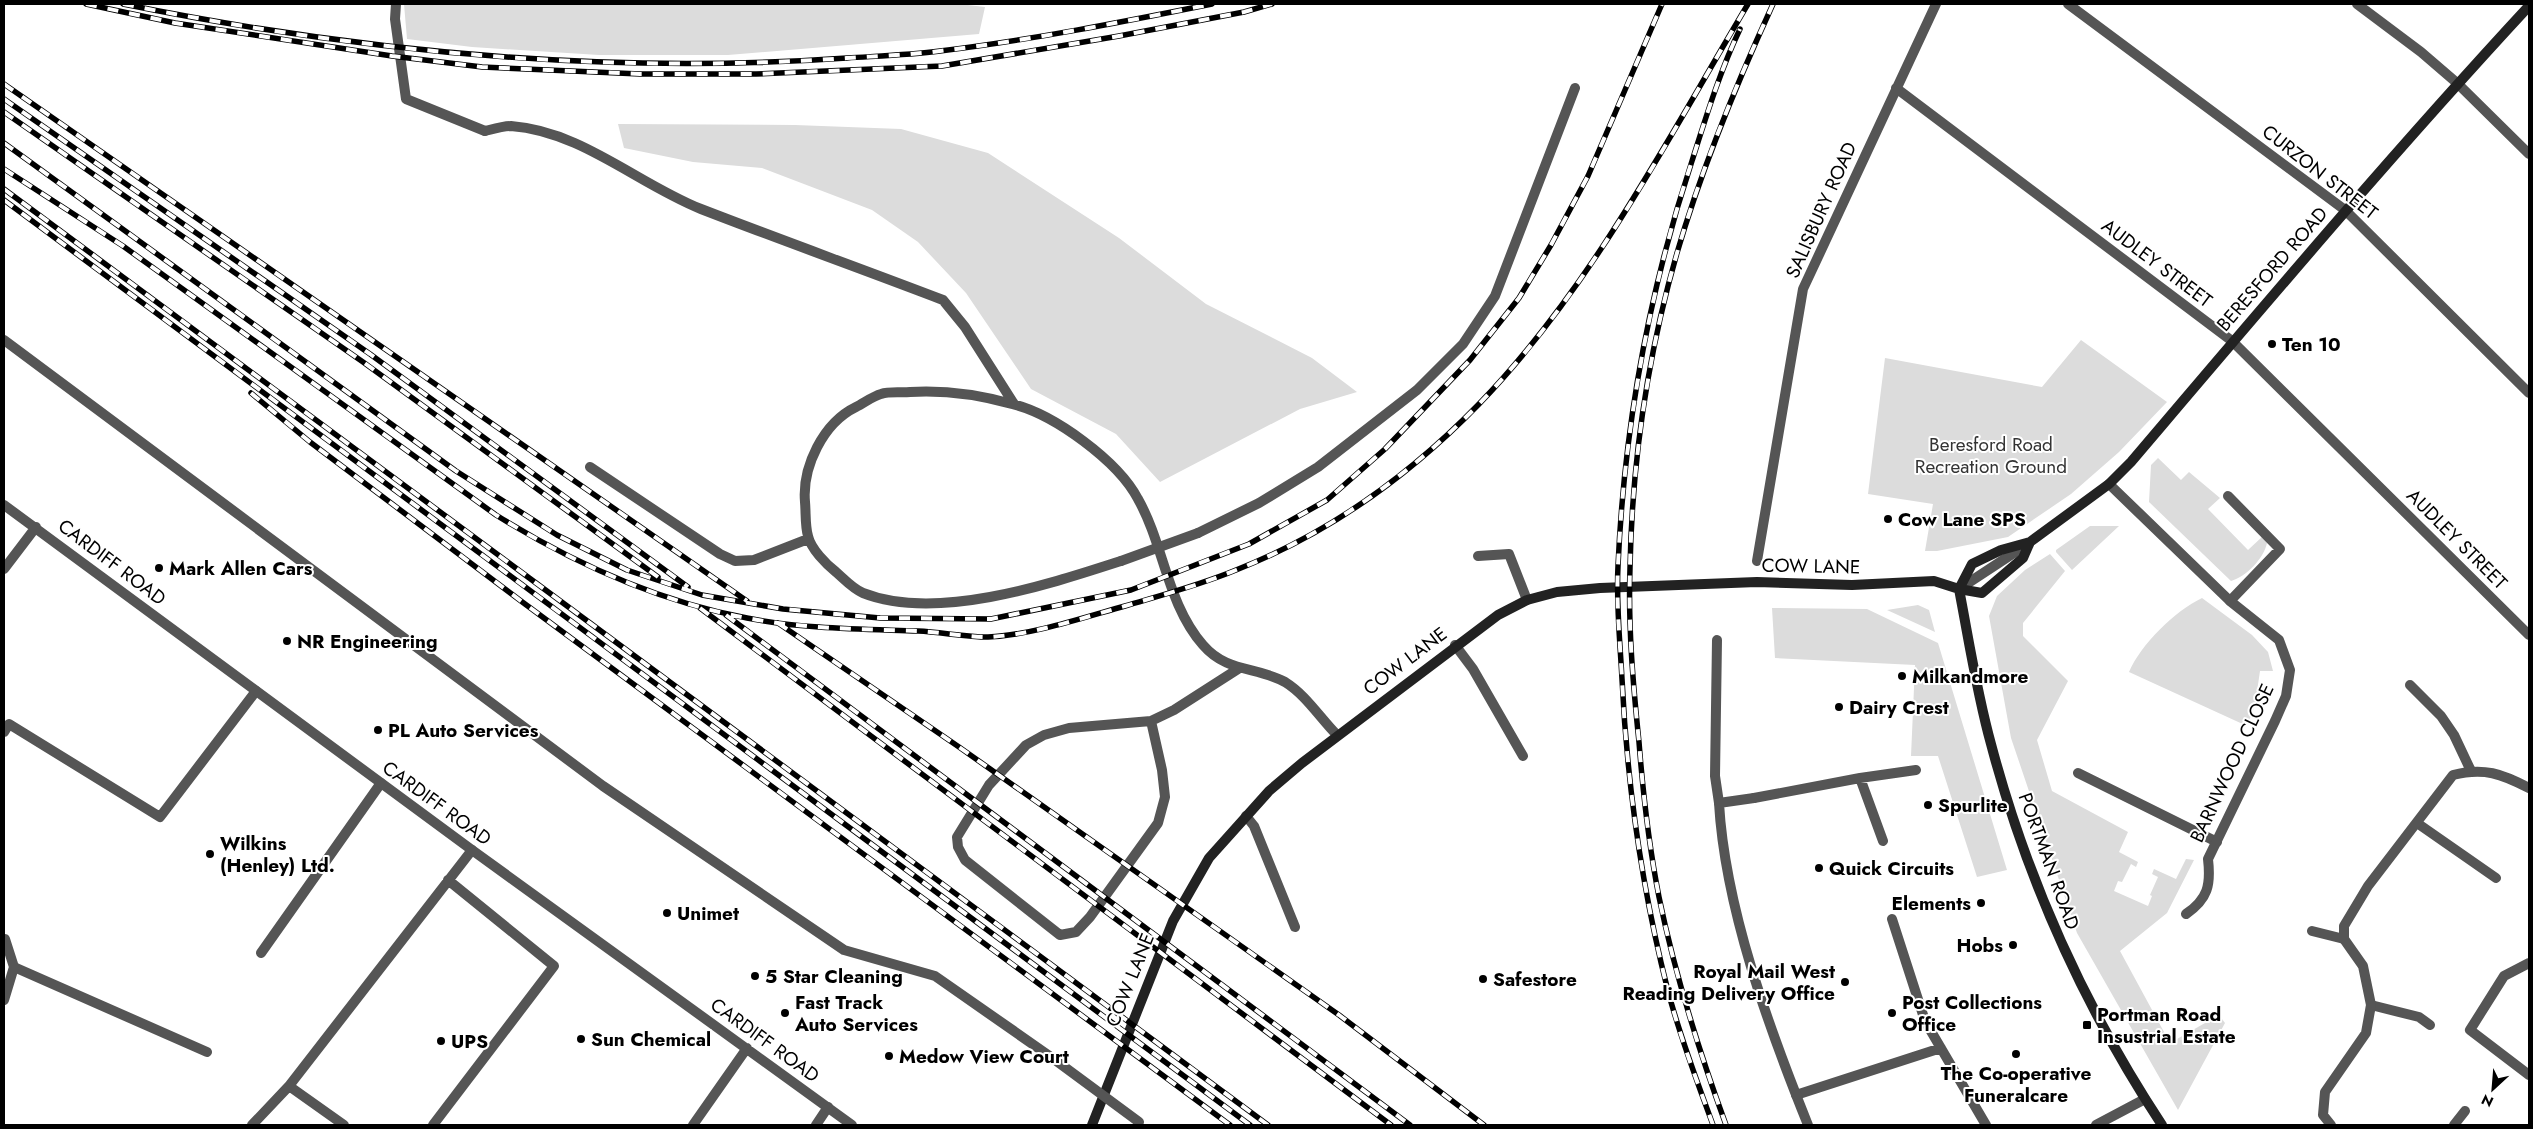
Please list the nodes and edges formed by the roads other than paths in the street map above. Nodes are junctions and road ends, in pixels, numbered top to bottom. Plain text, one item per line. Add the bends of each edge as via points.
1 (396, 4) edge
2 (1936, 4) edge
3 (2068, 4) edge
4 (2356, 4) edge
5 (2529, 6) edge
6 (2457, 83) junction
7 (1575, 88) dead end
8 (1896, 88) junction
9 (2529, 154) edge
10 (2345, 210) junction
11 (4, 340) edge
12 (2232, 341) junction
13 (2529, 393) edge
14 (1014, 404) junction
15 (590, 467) dead end
16 (2109, 484) junction
17 (2228, 496) dead end
18 (4, 505) edge
19 (36, 527) junction
20 (808, 539) junction
21 (2030, 542) junction
22 (1478, 556) dead end
23 (1757, 562) dead end
24 (4, 569) edge
25 (1959, 589) junction
26 (1527, 600) junction
27 (2230, 601) junction
28 (2529, 635) edge
29 (1717, 640) dead end
30 (1456, 645) junction
31 (1238, 669) junction
32 (2410, 685) dead end
33 (256, 691) junction
34 (1151, 721) junction
35 (4, 732) edge
36 (1337, 735) junction
37 (1523, 756) dead end
38 (1916, 770) dead end
39 (2471, 771) junction
40 (2078, 773) dead end
41 (1860, 778) junction
42 (381, 783) junction
43 (2529, 788) edge
44 (1719, 803) junction
45 (1246, 816) junction
46 (2416, 823) junction
47 (1883, 841) dead end
48 (2216, 842) junction
49 (472, 850) junction
50 (2496, 878) dead end
51 (448, 880) junction
52 (2186, 914) dead end
53 (1892, 919) dead end
54 (1295, 927) dead end
55 (2312, 931) dead end
56 (4, 938) edge
57 (2344, 939) junction
58 (261, 953) dead end
59 (2529, 963) edge
60 (14, 967) junction
61 (4, 1000) edge
62 (2371, 1005) junction
63 (2430, 1025) dead end
64 (747, 1048) junction
65 (1941, 1048) junction
66 (207, 1052) dead end
67 (2529, 1075) edge
68 (289, 1086) junction
69 (1796, 1095) junction
70 (2145, 1099) junction
71 (828, 1107) junction
72 (2465, 1111) dead end
73 (1141, 1124) edge
74 (252, 1125) edge
75 (344, 1125) edge
76 (434, 1125) edge
77 (693, 1125) edge
78 (816, 1125) edge
79 (852, 1125) edge
80 (1092, 1125) edge
81 (1808, 1125) edge
82 (1986, 1125) edge
83 (2096, 1125) edge
84 (2162, 1125) edge
85 (2331, 1125) edge
86 (2454, 1125) edge

1 - 14 street via 395,19 406,99 485,130 510,126 576,142 619,168 700,208 943,300 965,327
2 - 8 street, SALISBURY ROAD
3 - 10 street, CURZON STREET
4 - 6 street
5 - 6 street, BERESFORD ROAD
6 - 9 street
6 - 10 street, BERESFORD ROAD
7 - 20 street, bridge via 1495,296 1463,344 1417,390 1318,467 1259,504 1198,533 1058,582 982,598 923,603 891,600 861,592 828,566
8 - 12 street, AUDLEY STREET
8 - 23 street, SALISBURY ROAD via 1803,289
10 - 12 street, BERESFORD ROAD
10 - 13 street, CURZON STREET
11 - 73 street, bridge via 610,791 844,950 935,976
12 - 16 street, BERESFORD ROAD
12 - 28 street, AUDLEY STREET
14 - 20 street via 934,391 881,394 842,414 819,442 803,482
14 - 31 street via 1073,434 1120,474 1137,495 1151,524 1180,610 1194,634 1204,647
15 - 20 street via 734,561 754,560
16 - 21 street, BERESFORD ROAD
16 - 27 street, BARNWOOD CLOSE
17 - 27 street via 2280,549
18 - 19 street, CARDIFF ROAD
19 - 24 street
19 - 33 street, CARDIFF ROAD
21 - 25 street, BERESFORD ROAD via 2001,550 1972,564
21 - 25 street, BERESFORD ROAD via 2022,558 1982,593
22 - 26 street via 1509,554
25 - 26 street, COW LANE via 1934,581 1852,585 1757,582 1591,589 1557,592
25 - 70 street, PORTMAN ROAD via 1990,742 2020,840 2062,944 2106,1032
26 - 30 street, COW LANE via 1498,615
27 - 48 street, BARNWOOD CLOSE via 2279,640 2290,670 2286,696
29 - 44 street via 1715,776
30 - 36 street, COW LANE
30 - 37 street via 1473,668
31 - 34 street
31 - 36 street via 1258,672 1288,684
32 - 39 street via 2441,716
33 - 35 street via 160,817 9,724
33 - 42 street, CARDIFF ROAD
34 - 34 street via 1165,797 1158,823 1090,917 1076,932 1060,935 965,860 957,837 989,785 1026,745 1044,735 1069,728
36 - 45 street, COW LANE via 1269,791
38 - 41 street
39 - 43 street via 2492,772
39 - 46 street via 2453,775
40 - 48 street
41 - 44 street
41 - 47 street
42 - 49 street, CARDIFF ROAD
42 - 58 street
44 - 69 street via 1725,858 1740,923 1768,1019
45 - 54 street via 1254,826
45 - 80 street, COW LANE via 1209,858 1173,920
46 - 50 street
46 - 57 street via 2368,886 2344,926
48 - 52 street, BARNWOOD CLOSE via 2208,859 2210,880 2200,904
49 - 51 street
49 - 64 street, CARDIFF ROAD
51 - 68 street
51 - 76 street via 554,966
53 - 65 street via 1925,1021
55 - 57 street
56 - 60 street
57 - 62 street via 2362,966
59 - 67 street via 2504,976 2470,1030
60 - 61 street
60 - 66 street
62 - 63 street via 2419,1017
62 - 85 street via 2366,1032 2325,1092 2323,1115
64 - 71 street, CARDIFF ROAD
64 - 77 street
65 - 69 street
65 - 82 street
68 - 74 street
68 - 75 street
69 - 81 street
70 - 83 street
70 - 84 street, PORTMAN ROAD
71 - 78 street
71 - 79 street, CARDIFF ROAD
72 - 86 street

